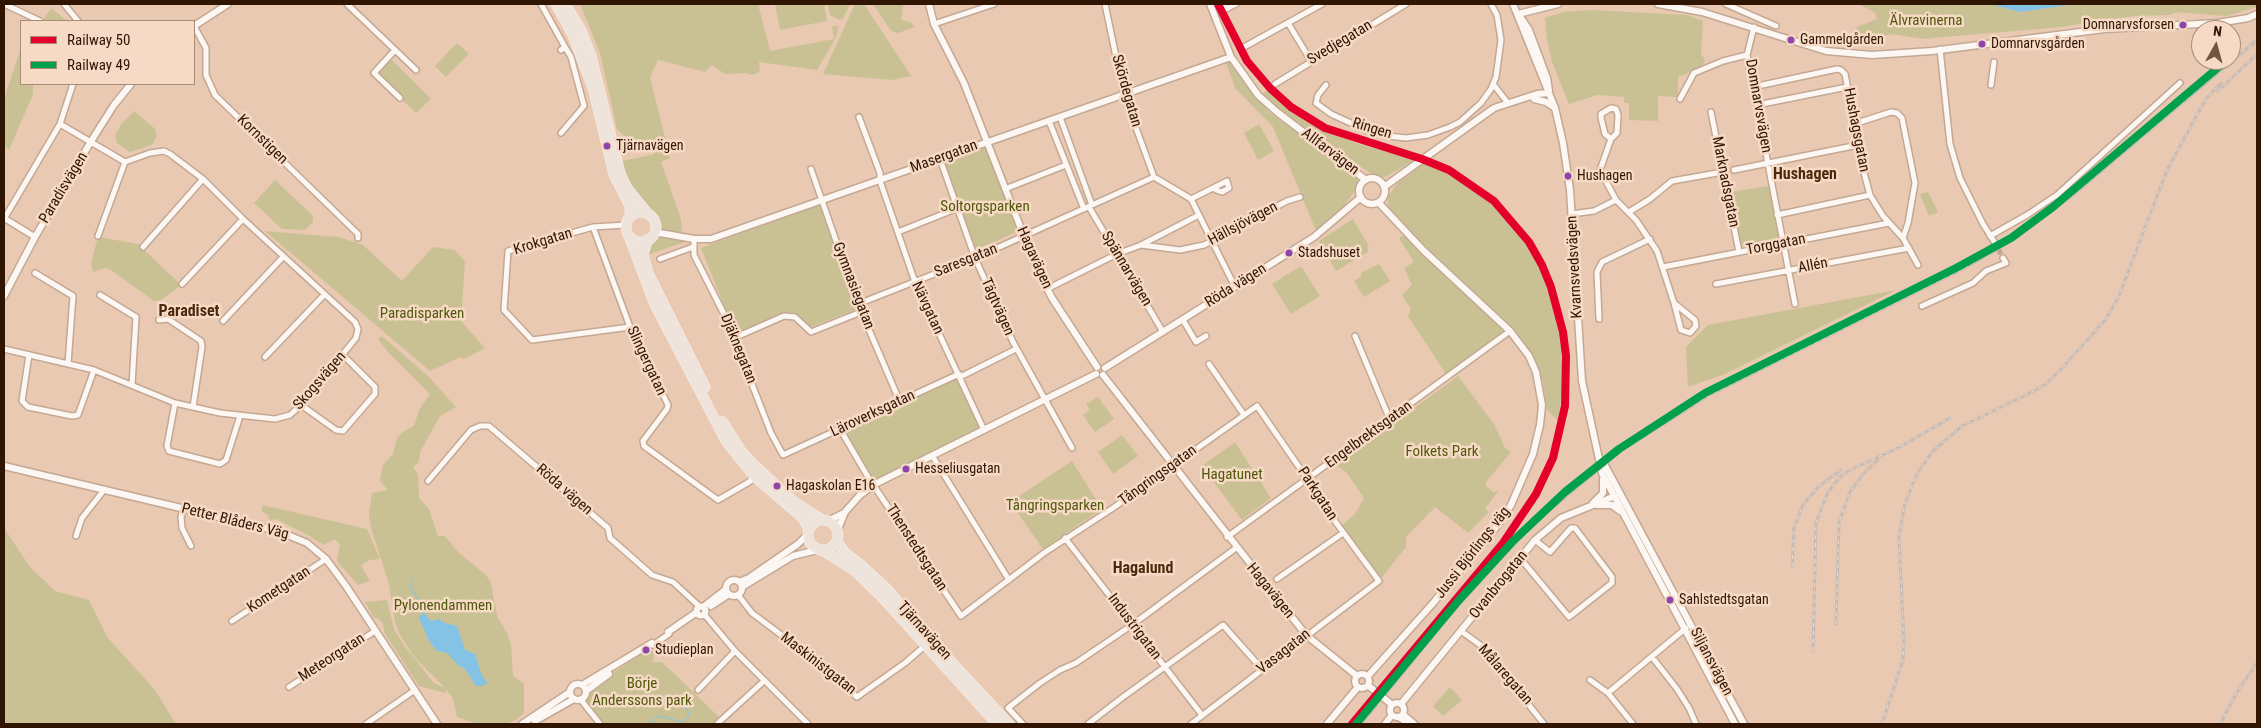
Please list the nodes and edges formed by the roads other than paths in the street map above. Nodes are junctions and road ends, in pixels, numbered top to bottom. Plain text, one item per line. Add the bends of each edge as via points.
1 (64, 4) edge
2 (228, 4) edge
3 (347, 4) edge
4 (541, 4) edge
5 (556, 4) edge
6 (565, 4) edge
7 (929, 4) edge
8 (994, 4) edge
9 (1105, 4) edge
10 (1210, 4) edge
11 (1224, 4) edge
12 (1236, 4) edge
13 (1322, 4) edge
14 (1406, 4) edge
15 (1491, 4) edge
16 (1513, 4) edge
17 (1558, 4) edge
18 (1658, 4) edge
19 (1726, 4) edge
20 (4, 6) edge
21 (1518, 14) junction
22 (2257, 14) edge
23 (38, 20) edge
24 (77, 20) edge
25 (1288, 23) junction
26 (934, 24) junction
27 (195, 25) edge
28 (1776, 26) dead end
29 (1754, 27) junction
30 (195, 28) edge
31 (1244, 47) dead end
32 (1940, 49) junction
33 (395, 50) junction
34 (1747, 55) junction
35 (1231, 57) junction
36 (1311, 61) junction
37 (1994, 62) dead end
38 (416, 70) dead end
39 (1542, 80) junction
40 (2180, 83) dead end
41 (1275, 84) dead end
42 (1493, 84) junction
43 (73, 85) edge
44 (130, 85) edge
45 (1326, 85) dead end
46 (1991, 85) dead end
47 (1753, 87) junction
48 (1847, 87) junction
49 (1549, 93) junction
50 (1124, 95) junction
51 (1535, 96) junction
52 (400, 98) dead end
53 (1680, 99) dead end
54 (1508, 103) junction
55 (1757, 105) junction
56 (1555, 108) junction
57 (1711, 112) dead end
58 (859, 117) dead end
59 (1060, 117) junction
60 (1049, 120) junction
61 (60, 124) junction
62 (1854, 124) junction
63 (561, 133) dead end
64 (1611, 138) junction
65 (90, 142) junction
66 (986, 142) junction
67 (1858, 145) junction
68 (940, 159) junction
69 (125, 162) junction
70 (1768, 164) junction
71 (1066, 165) junction
72 (811, 169) dead end
73 (1734, 170) dead end
74 (1723, 172) junction
75 (1154, 178) junction
76 (203, 179) junction
77 (1366, 180) junction
78 (880, 181) junction
79 (1384, 187) junction
80 (1214, 188) dead end
81 (1005, 189) junction
82 (1870, 195) junction
83 (1361, 196) junction
84 (1300, 197) dead end
85 (1190, 199) junction
86 (822, 200) junction
87 (1616, 200) junction
88 (1379, 203) junction
89 (1088, 207) junction
90 (958, 208) junction
91 (1628, 212) junction
92 (648, 214) junction
93 (1572, 214) junction
94 (1199, 215) junction
95 (1776, 215) junction
96 (4, 219) edge
97 (243, 219) junction
98 (628, 221) junction
99 (1889, 223) junction
100 (593, 227) junction
101 (654, 232) junction
102 (898, 232) junction
103 (98, 236) dead end
104 (629, 236) junction
105 (1024, 236) junction
106 (1990, 236) junction
107 (34, 237) junction
108 (358, 238) dead end
109 (1903, 238) junction
110 (694, 239) junction
111 (1650, 239) junction
112 (648, 240) junction
113 (1212, 241) junction
114 (1783, 243) junction
115 (1995, 243) tunnel mouth
116 (1141, 245) junction
117 (143, 247) dead end
118 (693, 248) junction
119 (1909, 248) junction
120 (1739, 252) junction
121 (1117, 254) junction
122 (283, 257) junction
123 (975, 258) junction
124 (2003, 258) dead end
125 (660, 259) dead end
126 (1918, 265) dead end
127 (1663, 267) junction
128 (1788, 271) junction
129 (35, 273) dead end
130 (914, 282) junction
131 (182, 284) dead end
132 (1716, 284) dead end
133 (1235, 287) junction
134 (1047, 289) junction
135 (100, 295) dead end
136 (324, 295) junction
137 (4, 296) edge
138 (1674, 303) junction
139 (858, 304) junction
140 (1795, 304) dead end
141 (1922, 306) dead end
142 (861, 312) junction
143 (1598, 319) dead end
144 (159, 320) dead end
145 (1183, 320) junction
146 (223, 321) dead end
147 (630, 327) junction
148 (1510, 331) junction
149 (1163, 332) junction
150 (1206, 336) dead end
151 (1356, 336) dead end
152 (734, 338) junction
153 (4, 349) edge
154 (1016, 349) junction
155 (29, 355) junction
156 (343, 355) junction
157 (265, 357) dead end
158 (68, 364) junction
159 (1210, 364) dead end
160 (94, 370) junction
161 (1099, 372) junction
162 (959, 375) junction
163 (132, 385) junction
164 (1044, 400) junction
165 (900, 402) junction
166 (175, 403) junction
167 (301, 406) junction
168 (1257, 406) joint
169 (193, 407) junction
170 (1244, 415) junction
171 (240, 416) junction
172 (1390, 420) junction
173 (840, 429) junction
174 (984, 430) junction
175 (1595, 442) junction
176 (1072, 448) dead end
177 (787, 454) joint
178 (933, 457) junction
179 (4, 466) edge
180 (1173, 466) junction
181 (1602, 473) junction
182 (755, 477) junction
183 (1308, 480) junction
184 (428, 481) dead end
185 (875, 484) junction
186 (104, 490) junction
187 (1616, 495) junction
188 (1590, 506) junction
189 (184, 509) junction
190 (845, 512) junction
191 (1623, 513) junction
192 (825, 521) junction
193 (808, 532) junction
194 (1343, 533) junction
195 (76, 536) dead end
196 (837, 536) junction
197 (1227, 537) junction
198 (1065, 538) junction
199 (1535, 540) junction
200 (192, 546) dead end
201 (1236, 548) junction
202 (820, 550) junction
203 (1520, 558) junction
204 (326, 559) junction
205 (1277, 579) dead end
206 (1009, 580) junction
207 (1379, 581) joint
208 (740, 585) junction
209 (727, 592) junction
210 (738, 595) junction
211 (701, 610) junction
212 (960, 616) joint
213 (232, 621) dead end
214 (1132, 625) junction
215 (1688, 626) junction
216 (375, 631) junction
217 (1461, 631) junction
218 (668, 633) joint
219 (1306, 635) junction
220 (928, 643) junction
221 (652, 644) junction
222 (735, 650) junction
223 (1652, 657) junction
224 (1164, 667) junction
225 (1262, 669) junction
226 (1357, 676) junction
227 (1368, 676) junction
228 (1590, 680) dead end
229 (764, 681) junction
230 (582, 685) junction
231 (289, 686) dead end
232 (1369, 686) junction
233 (1358, 687) junction
234 (415, 690) junction
235 (698, 690) dead end
236 (586, 691) junction
237 (570, 692) junction
238 (1608, 693) junction
239 (577, 700) junction
240 (1391, 704) junction
241 (1401, 704) junction
242 (1202, 716) junction
243 (1398, 716) junction
244 (366, 724) edge
245 (437, 724) edge
246 (522, 724) edge
247 (530, 724) edge
248 (600, 724) edge
249 (717, 724) edge
250 (808, 724) edge
251 (997, 724) edge
252 (1008, 724) edge
253 (1024, 724) edge
254 (1088, 724) edge
255 (1191, 724) edge
256 (1327, 724) edge
257 (1385, 724) edge
258 (1408, 724) edge
259 (1415, 724) edge
260 (1544, 724) edge
261 (1633, 724) edge
262 (1696, 724) edge
263 (1735, 724) edge
264 (1744, 724) edge

1 - 24 street
2 - 27 street
3 - 33 street
4 - 63 street via 570,57 584,106
5 - 98 highway via 572,34 593,88 616,183 630,206
6 - 92 highway via 591,56 620,173 627,188
7 - 26 street, Hagavägen
8 - 26 street
9 - 50 street, Skördegatan
10 - 35 street, Allfarvägen
11 - 12 street via 1226,9
13 - 25 street
14 - 36 street, Svedjegatan
15 - 42 street, Ringen via 1497,15 1501,40
16 - 21 street, Kvarnsvedsvägen
17 - 21 street
18 - 29 street
19 - 28 street
20 - 23 street
21 - 39 street, Kvarnsvedsvägen
21 - 49 street, Kvarnsvedsvägen via 1529,30 1547,78
22 - 32 street via 2218,23 2104,29
25 - 31 street
25 - 36 street
26 - 66 street, Hagavägen via 964,83
29 - 32 street via 1826,51 1872,55
29 - 34 street, Domnarvsvägen
30 - 108 street, Kornstigen via 206,48 206,75 215,95 358,234
32 - 106 street via 1950,144 1960,178
33 - 38 street
33 - 52 street via 374,73
34 - 47 street, Domnarvsvägen
34 - 53 street via 1694,73
35 - 50 street, Masergatan
35 - 77 street, Allfarvägen via 1258,95
36 - 41 street, Svedjegatan
37 - 46 street
39 - 49 street, Kvarnsvedsvägen
39 - 51 street
40 - 106 street via 2057,195
42 - 45 street, Ringen via 1481,103 1460,122 1433,134 1406,138 1366,130 1331,114 1316,103
42 - 54 street
43 - 61 street
44 - 65 street, Paradisvägen
47 - 48 street, Hushagsgatan via 1837,69 1845,74
47 - 55 street, Domnarvsvägen
48 - 55 street
48 - 62 street, Hushagsgatan
49 - 51 street
49 - 56 street, Kvarnsvedsvägen
50 - 59 street, Masergatan
50 - 75 street, Skördegatan
51 - 54 street
51 - 56 street
54 - 79 street via 1480,117
55 - 70 street, Domnarvsvägen
56 - 93 street, Kvarnsvedsvägen via 1566,159
57 - 74 street, Marknadsgatan
58 - 78 street, Nävgatan
59 - 60 street, Masergatan
59 - 89 street, Spännarvägen
60 - 66 street, Masergatan
60 - 71 street, Spännarvägen
61 - 65 street
61 - 96 street
62 - 67 street, Hushagsgatan
62 - 109 street via 1891,112 1902,118 1915,183
64 - 64 street via 1605,134 1601,118 1601,114 1611,108 1616,109 1618,115 1617,133
64 - 87 street via 1600,170
65 - 69 street
65 - 107 street, Paradisvägen
66 - 68 street, Masergatan
66 - 81 street, Hagavägen
67 - 70 street
67 - 82 street, Hushagsgatan
68 - 78 street, Masergatan
68 - 90 street, Tägtvägen
69 - 76 street, Skogsvägen via 164,151
69 - 103 street
70 - 73 street
70 - 95 street, Domnarvsvägen
71 - 81 street
71 - 89 street, Spännarvägen
72 - 86 street, Gymnasiegatan
74 - 91 street via 1672,181
74 - 120 street, Marknadsgatan
75 - 85 street
75 - 89 street, Saresgatan
76 - 97 street, Skogsvägen
76 - 117 street
77 - 79 street via 1378,180
77 - 83 street via 1360,188
78 - 86 street, Masergatan
78 - 102 street, Nävgatan
79 - 88 street
80 - 85 street
81 - 105 street, Hagavägen
82 - 95 street, Torggatan
82 - 99 street, Hushagsgatan
83 - 88 street via 1364,201
83 - 133 street, Röda vägen via 1314,237
84 - 113 street, Hällsjövägen
85 - 94 street
86 - 110 street, Masergatan via 711,239
86 - 139 street, Gymnasiegatan
87 - 91 street
87 - 93 street via 1594,211
88 - 148 street, Jussi Björlings väg via 1422,250
89 - 105 street, Saresgatan
89 - 121 street, Spännarvägen
90 - 102 street
90 - 123 street, Tägtvägen
91 - 111 street
92 - 98 highway via 640,212
92 - 101 highway via 654,220
93 - 175 street, Kvarnsvedsvägen via 1582,381
94 - 113 street
94 - 116 street
95 - 114 street, Domnarvsvägen
96 - 107 street
97 - 122 street, Skogsvägen
97 - 131 street
98 - 100 street, Krokgatan
98 - 104 highway
99 - 109 street, Hushagsgatan
99 - 114 street, Torggatan
100 - 147 street, Slingergatan
100 - 147 street, Krokgatan via 508,251 504,310 532,340
101 - 110 street, Masergatan
101 - 112 highway
102 - 130 street, Nävgatan
104 - 112 highway via 636,241
104 - 182 highway via 655,305 693,378 726,440
105 - 123 street, Saresgatan
105 - 134 street, Hagavägen
106 - 115 street
107 - 137 street, Paradisvägen
109 - 119 street, Hushagsgatan
110 - 118 street, Djäknegatan
111 - 127 street
111 - 143 street via 1602,262 1597,278
112 - 192 highway via 644,254 652,284 727,430 741,451 794,502
113 - 116 street, Hällsjövägen via 1180,250
113 - 133 street
114 - 120 street, Torggatan
114 - 128 street, Domnarvsvägen
116 - 121 street, Hällsjövägen
118 - 125 street
118 - 152 street, Djäknegatan
119 - 126 street, Hushagsgatan
119 - 128 street, Allén
120 - 127 street, Torggatan
121 - 134 street, Hällsjövägen
121 - 149 street, Spännarvägen
122 - 136 street, Skogsvägen
122 - 146 street
123 - 130 street, Saresgatan
123 - 154 street, Tägtvägen
124 - 141 street via 2006,263 1986,271 1973,283
127 - 138 street
128 - 132 street, Allén
128 - 140 street, Domnarvsvägen
129 - 158 street via 73,296
130 - 139 street, Saresgatan
130 - 162 street, Nävgatan
133 - 145 street, Röda vägen
134 - 161 street, Hagavägen
135 - 163 street via 136,317
136 - 156 street, Skogsvägen via 355,322 358,329 356,338
136 - 157 street
138 - 138 street via 1681,330 1690,333 1696,326 1695,320
139 - 142 street, Gymnasiegatan
142 - 152 street via 811,332 794,317 784,316
142 - 165 street, Gymnasiegatan
144 - 169 street via 168,319 201,341
145 - 149 street, Röda vägen
145 - 150 street via 1196,342
147 - 182 street, Slingergatan via 668,405 644,441 644,446 718,500
148 - 172 street, Engelbrektsgatan
148 - 227 street, Jussi Björlings väg via 1529,356 1540,391 1540,425 1529,464 1511,505 1497,526
149 - 161 street, Röda vägen
151 - 172 street
152 - 177 street, Djäknegatan via 780,451
153 - 155 street, Skogsvägen
154 - 162 street, Läroverksgatan
154 - 164 street, Tägtvägen
155 - 158 street, Skogsvägen
155 - 160 street via 22,401 28,407 72,416 78,414
156 - 167 street, Skogsvägen
156 - 167 street via 375,387 376,394 342,431
158 - 160 street, Skogsvägen
159 - 170 street
160 - 163 street, Skogsvägen
161 - 164 street
161 - 180 street, Hagavägen
162 - 165 street, Läroverksgatan
162 - 174 street, Nävgatan
163 - 166 street, Skogsvägen
164 - 174 street
164 - 176 street, Tägtvägen
165 - 173 street, Läroverksgatan
166 - 169 street, Skogsvägen
166 - 171 street via 169,451 220,464 226,460
167 - 171 street, Skogsvägen via 290,415 275,420
168 - 170 street, Tångringsgatan
168 - 183 street, Parkgatan
169 - 171 street, Skogsvägen
170 - 180 street, Tångringsgatan
172 - 183 street, Engelbrektsgatan
173 - 177 street, Läroverksgatan
173 - 185 street, Thenstedtsgatan
174 - 178 street
175 - 181 street, Kvarnsvedsvägen
175 - 187 street, Kvarnsvedsvägen
178 - 185 street
178 - 206 street
179 - 186 street, Petter Blåders Väg
180 - 197 street, Hagavägen
180 - 198 street, Tångringsgatan
181 - 187 street, Kvarnsvedsvägen
181 - 188 street via 1603,493
182 - 193 highway via 802,518
183 - 194 street, Parkgatan
183 - 197 street, Engelbrektsgatan
184 - 211 street, Röda vägen via 471,430 489,426 608,528 610,538 652,575 673,582
185 - 190 street
185 - 212 street, Thenstedtsgatan
186 - 189 street, Petter Blåders Väg
186 - 195 street via 82,518
187 - 188 street, Ovanbrogatan
187 - 191 street, Siljansvägen
187 - 215 street, Siljansvägen
188 - 191 street via 1612,505
188 - 199 street, Ovanbrogatan via 1561,518
189 - 200 street via 180,521
189 - 204 street, Petter Blåders Väg via 291,535
190 - 192 street
190 - 196 street
191 - 215 street, Siljansvägen
192 - 193 highway via 814,523
192 - 196 highway
193 - 202 highway via 810,543
193 - 208 street via 798,544
194 - 205 street
194 - 207 street, Parkgatan
196 - 202 highway via 832,547
196 - 220 highway, Tjärnavägen via 845,553 888,590
197 - 201 street, Hagavägen
198 - 206 street, Tångringsgatan
198 - 214 street, Industrigatan
199 - 203 street, Ovanbrogatan
199 - 203 street via 1550,552 1571,528 1575,528 1612,577 1612,583 1569,617
201 - 214 street
201 - 219 street, Hagavägen
202 - 208 street via 793,556
202 - 220 highway, Tjärnavägen via 854,570
203 - 217 street, Ovanbrogatan
204 - 213 street, Kometgatan
204 - 216 street, Petter Blåders Väg
206 - 212 street, Tångringsgatan
207 - 219 street, Vasagatan
208 - 209 street via 730,581
208 - 210 street
209 - 210 street
209 - 211 street
210 - 220 street, Maskinistgatan via 752,613 857,697
211 - 218 street
211 - 222 street
214 - 224 street, Industrigatan
214 - 253 street via 1008,708
215 - 223 street
215 - 263 street, Siljansvägen
215 - 264 street, Siljansvägen
216 - 231 street, Meteorgatan
216 - 234 street, Petter Blåders Väg
217 - 241 street, Ovanbrogatan
217 - 260 street, Målaregatan via 1483,646
218 - 221 street
219 - 225 street, Vasagatan
219 - 226 street, Hagavägen
220 - 251 highway, Tjärnavägen
220 - 252 highway, Tjärnavägen
221 - 230 street
221 - 236 street
222 - 229 street
222 - 235 street
223 - 238 street
223 - 262 street via 1677,689
224 - 225 street via 1223,625
224 - 242 street, Industrigatan
224 - 254 street
225 - 242 street, Vasagatan
226 - 227 street
226 - 233 street via 1355,683
227 - 232 street
228 - 238 street
229 - 249 street
229 - 250 street
230 - 236 street
230 - 237 street via 574,685
232 - 233 street
232 - 240 street, bridge
233 - 256 street
234 - 244 street
234 - 245 street, Petter Blåders Väg
236 - 239 street via 585,696
237 - 239 street
237 - 246 street
238 - 261 street
239 - 247 street
239 - 248 street
240 - 241 street
240 - 243 street via 1390,711
241 - 243 street via 1404,708
242 - 255 street, Vasagatan
243 - 257 street
243 - 258 street
243 - 259 street

